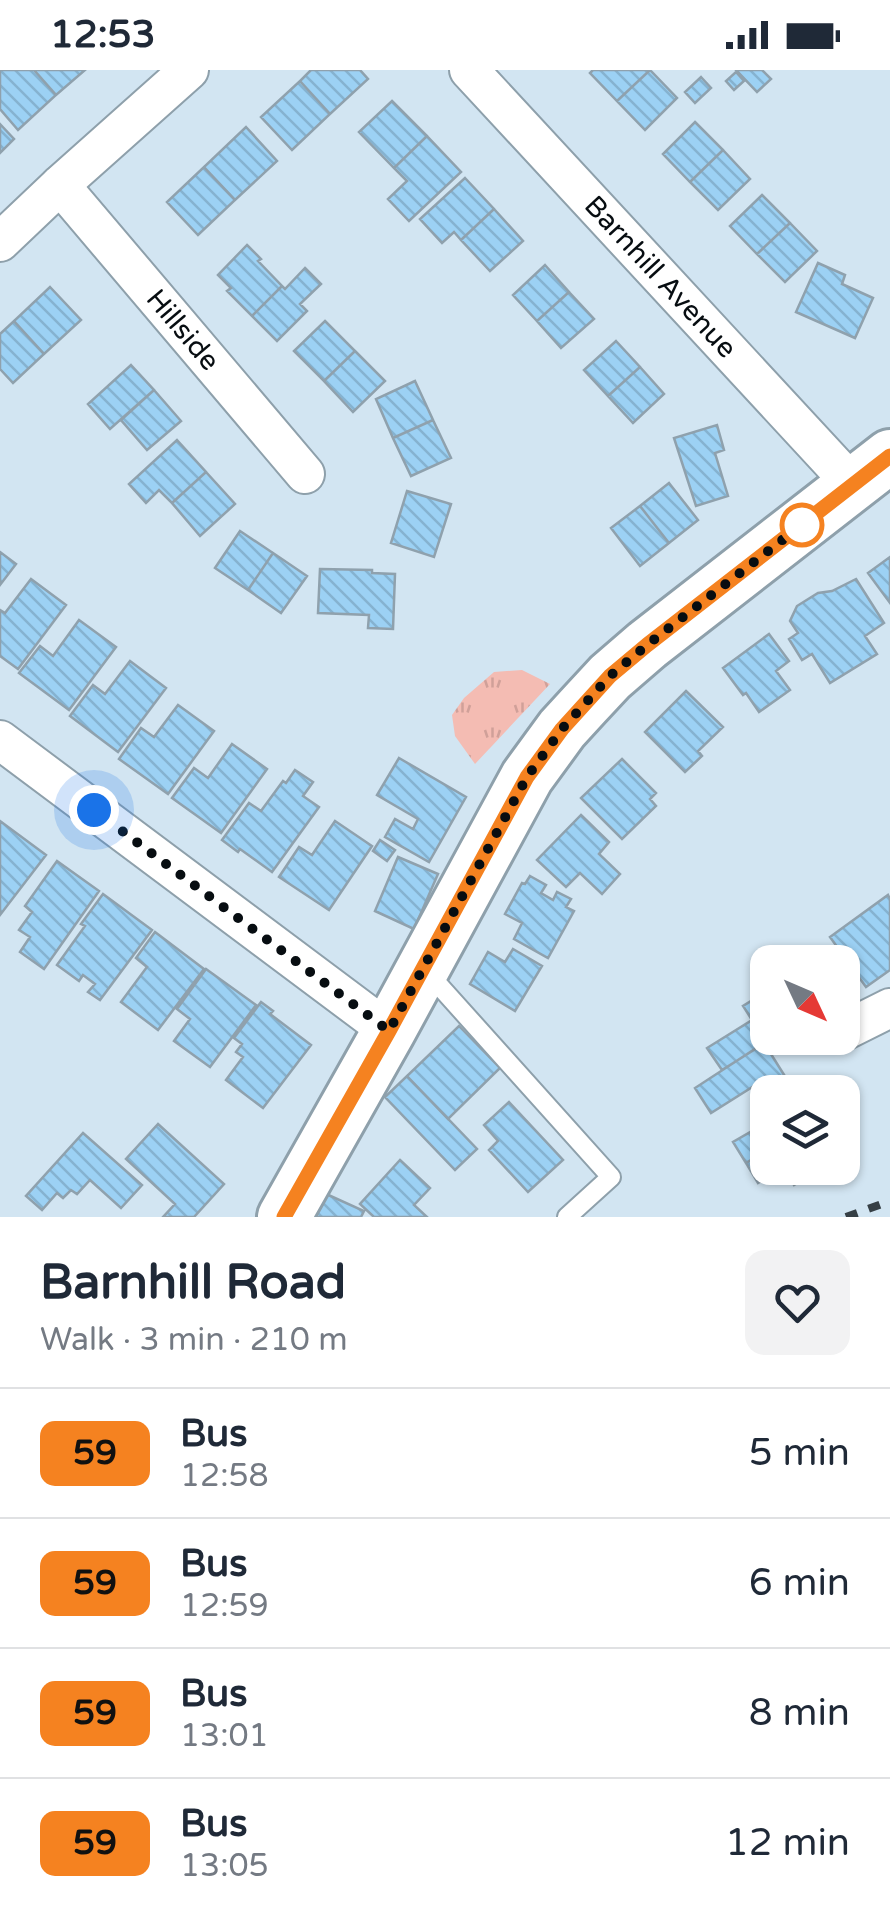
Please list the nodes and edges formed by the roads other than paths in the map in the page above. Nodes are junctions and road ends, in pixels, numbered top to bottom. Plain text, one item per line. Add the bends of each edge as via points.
1 (189, 70) edge
2 (469, 70) edge
3 (60, 185) junction
4 (0, 242) edge
5 (872, 470) edge
6 (305, 474) dead end
7 (0, 740) edge
8 (423, 968) junction
9 (890, 1008) edge
10 (860, 1023) edge
11 (389, 1031) junction
12 (284, 1217) edge
13 (567, 1217) edge

1 - 3 street
2 - 5 street, Barnhill Avenue
3 - 4 street
3 - 6 street, Hillside
5 - 8 main road via 647,645 562,729 527,777
7 - 11 street
8 - 11 main road
8 - 13 lane via 611,1177
9 - 10 street
11 - 12 main road

